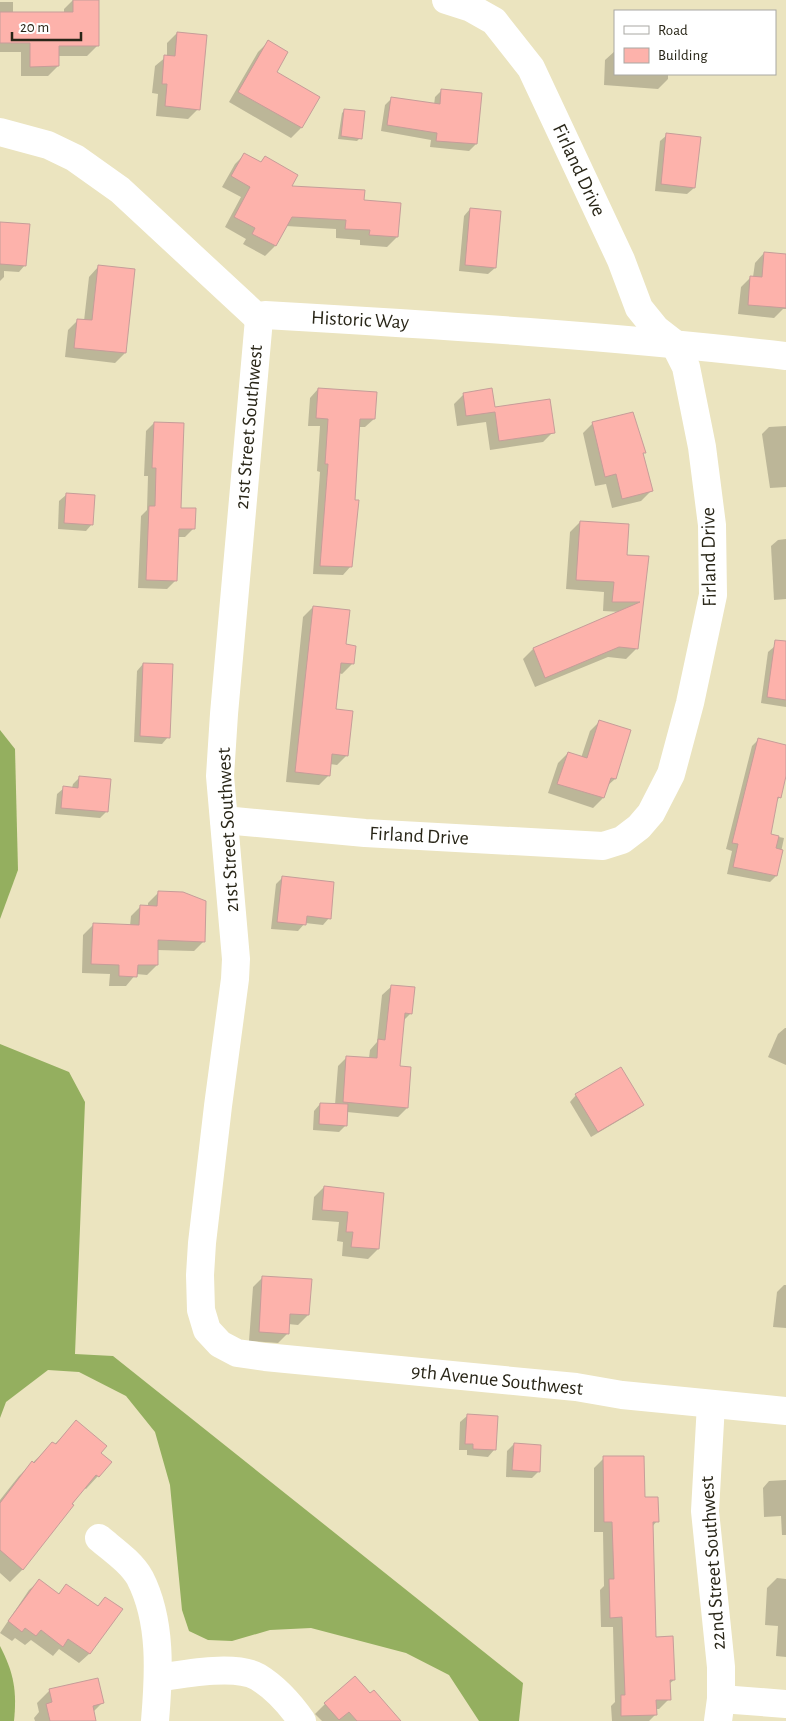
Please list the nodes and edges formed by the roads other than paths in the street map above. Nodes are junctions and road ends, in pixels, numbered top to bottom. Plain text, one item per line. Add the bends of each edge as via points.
1 (446, 0) edge
2 (0, 132) edge
3 (259, 319) junction
4 (674, 343) junction
5 (786, 356) edge
6 (224, 820) junction
7 (212, 1338) joint
8 (711, 1404) junction
9 (786, 1411) edge
10 (99, 1538) dead end
11 (158, 1678) junction
12 (786, 1704) edge
13 (719, 1710) edge
14 (155, 1721) edge
15 (302, 1721) edge

1 - 4 street, Firland Drive via 494,21 531,68 621,260 639,308 656,329
2 - 3 street via 48,145 75,158 120,190
3 - 4 street, Historic Way via 275,315
3 - 6 street, 21st Street Southwest via 224,714 220,776
4 - 5 street, Historic Way
4 - 6 street, Firland Drive via 686,367 702,447 712,526 713,595 671,774 651,813 639,827 622,840 603,846 365,833
6 - 7 street, 21st Street Southwest via 236,969 200,1275 201,1310
7 - 8 street, 9th Avenue Southwest via 226,1349 265,1357 576,1387
8 - 9 street, 9th Avenue Southwest
8 - 13 street, 22nd Street Southwest via 705,1512 721,1667
10 - 11 street via 139,1577 152,1609
11 - 14 street
11 - 15 street via 200,1671 233,1671 257,1676 277,1691
12 - 13 street

